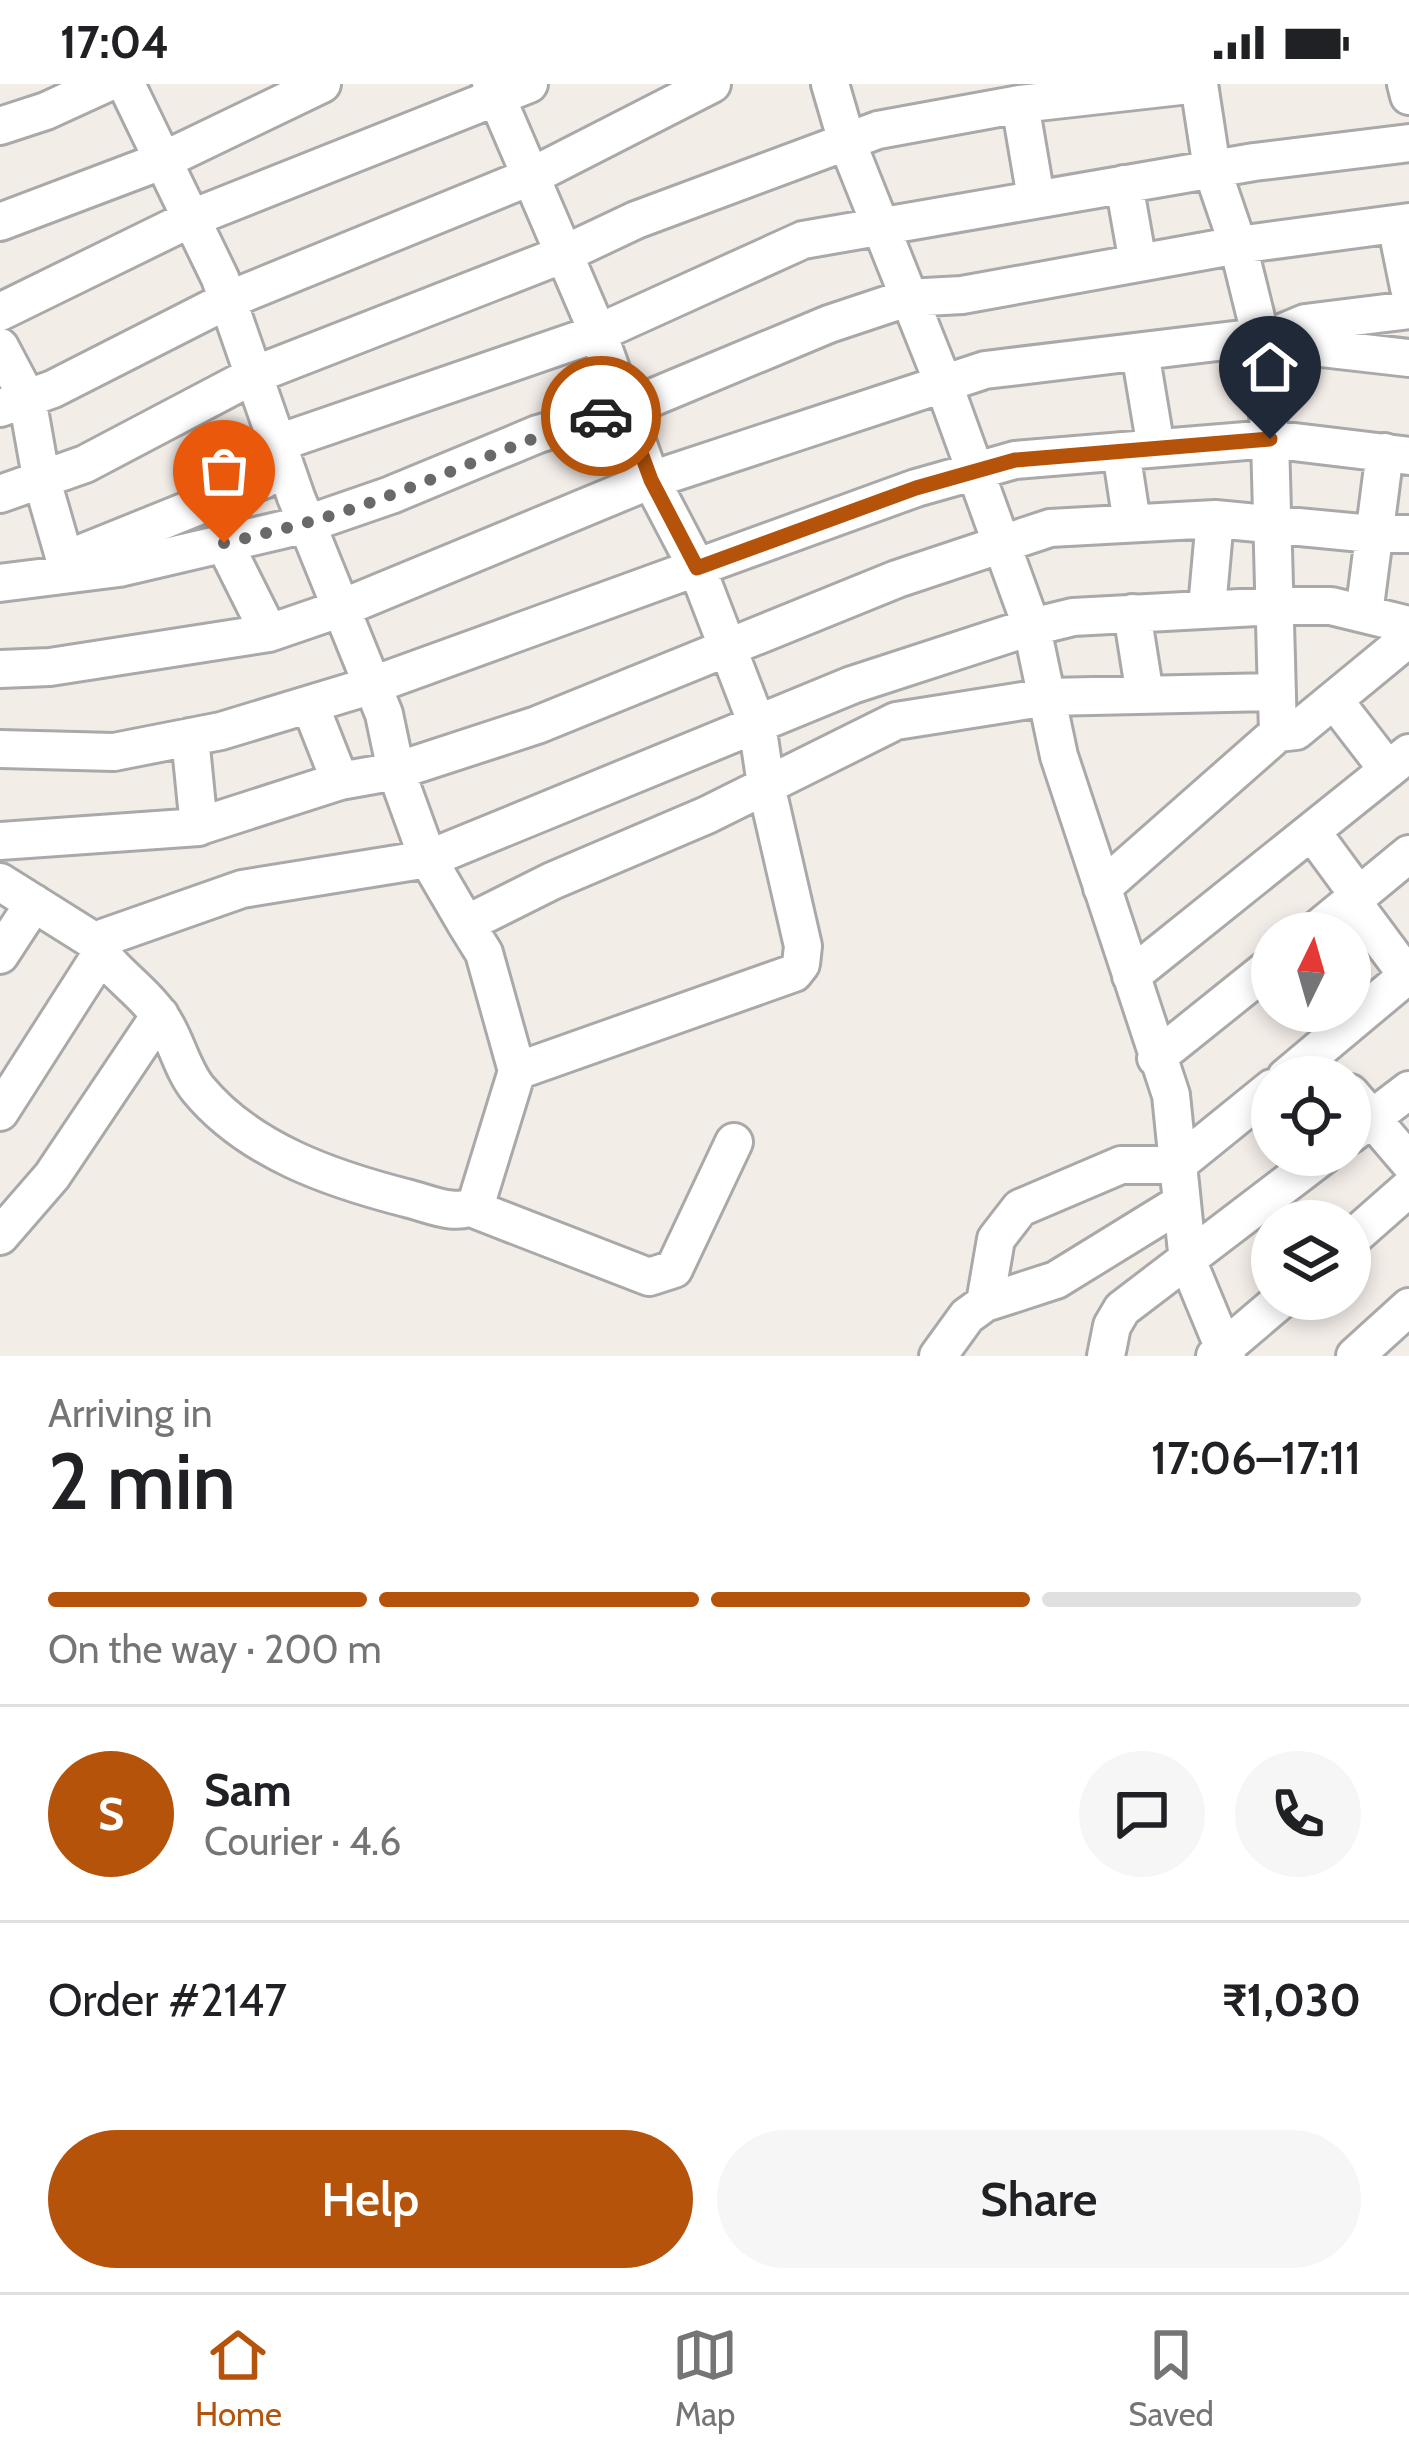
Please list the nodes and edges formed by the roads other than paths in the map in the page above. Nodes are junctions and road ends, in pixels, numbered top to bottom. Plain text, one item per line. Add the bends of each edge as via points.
1 (105, 84) edge
2 (126, 84) edge
3 (322, 84) edge
4 (712, 84) edge
5 (830, 84) edge
6 (1198, 84) edge
7 (1406, 84) edge
8 (506, 88) edge
9 (1409, 96) edge
10 (1020, 104) junction
11 (0, 126) edge
12 (847, 142) junction
13 (1409, 143) edge
14 (164, 160) junction
15 (1212, 169) junction
16 (532, 176) junction
17 (1124, 184) junction
18 (1036, 198) junction
19 (192, 218) junction
20 (0, 222) edge
21 (1402, 223) edge
22 (882, 225) junction
23 (1238, 245) junction
24 (564, 254) junction
25 (1138, 263) junction
26 (1409, 287) edge
27 (907, 298) junction
28 (228, 300) junction
29 (1409, 310) edge
30 (0, 312) edge
31 (598, 333) junction
32 (1262, 341) junction
33 (0, 347) edge
34 (1140, 352) junction
35 (1409, 358) edge
36 (254, 375) junction
37 (944, 385) junction
38 (14, 403) edge
39 (625, 409) junction
40 (1270, 439) junction
41 (278, 443) junction
42 (1138, 449) junction
43 (1397, 454) edge
44 (974, 472) junction
45 (41, 477) junction
46 (651, 480) junction
47 (0, 494) edge
48 (1214, 519) junction
49 (307, 524) junction
50 (1132, 524) junction
51 (1271, 524) junction
52 (1372, 534) junction
53 (1409, 534) edge
54 (224, 543) junction
55 (1003, 546) junction
56 (65, 560) junction
57 (697, 568) junction
58 (7, 582) edge
59 (1276, 606) junction
60 (341, 608) junction
61 (1207, 608) junction
62 (1132, 614) junction
63 (1364, 614) junction
64 (1409, 625) edge
65 (1032, 628) junction
66 (269, 633) junction
67 (1409, 638) edge
68 (726, 646) junction
69 (0, 669) edge
70 (373, 685) junction
71 (1276, 692) junction
72 (1144, 695) junction
73 (1048, 697) junction
74 (1334, 700) junction
75 (310, 705) junction
76 (757, 724) junction
77 (1278, 733) junction
78 (190, 737) junction
79 (0, 749) edge
80 (1399, 761) edge
81 (396, 771) junction
82 (340, 781) junction
83 (766, 785) junction
84 (200, 826) junction
85 (1312, 832) junction
86 (0, 841) edge
87 (1409, 854) edge
88 (428, 859) junction
89 (0, 882) edge
90 (1102, 888) junction
91 (1356, 898) junction
92 (34, 903) junction
93 (1338, 912) edge
94 (466, 924) junction
95 (98, 948) junction
96 (0, 955) edge
97 (1408, 975) edge
98 (1131, 976) junction
99 (1251, 982) edge
100 (160, 1016) junction
101 (1334, 1056) edge
102 (1156, 1058) junction
103 (517, 1071) junction
104 (1409, 1090) edge
105 (1251, 1105) edge
106 (1371, 1108) edge
107 (0, 1112) edge
108 (1371, 1128) edge
109 (734, 1142) dead end
110 (1409, 1162) edge
111 (1177, 1165) junction
112 (1297, 1176) edge
113 (1409, 1188) edge
114 (1181, 1203) junction
115 (471, 1208) junction
116 (1371, 1221) edge
117 (0, 1236) edge
118 (1188, 1262) junction
119 (985, 1303) junction
120 (1409, 1307) edge
121 (1259, 1320) edge
122 (1222, 1354) edge
123 (938, 1356) edge
124 (1106, 1356) edge
125 (1355, 1356) edge

1 - 11 street
2 - 14 street
3 - 14 street
4 - 16 street
5 - 12 street
6 - 10 street
6 - 15 street
7 - 9 street
8 - 16 street
8 - 19 street
10 - 12 street
10 - 18 street
12 - 22 street
12 - 24 street
13 - 15 street
14 - 19 street
14 - 20 street
15 - 17 street
15 - 23 street
16 - 24 street
16 - 28 street
17 - 18 street
17 - 25 street
18 - 22 street
19 - 28 street
19 - 30 street
21 - 23 street
21 - 26 street
22 - 27 street
22 - 31 street via 802,240
23 - 25 street
23 - 32 street
24 - 31 street
24 - 36 street
25 - 27 street
27 - 37 street
27 - 39 street
28 - 36 street
28 - 38 street
29 - 32 street via 1305,323
31 - 39 street
31 - 41 street
32 - 34 street
32 - 35 street
32 - 40 street
33 - 38 street
34 - 37 street via 985,370
34 - 42 street
36 - 41 street
36 - 45 street via 85,464
37 - 44 street
37 - 46 street
38 - 45 street
39 - 46 street
39 - 49 street via 538,434
40 - 42 street
40 - 43 street
40 - 51 street
41 - 49 street
41 - 56 street via 262,480
42 - 44 street via 1015,460
42 - 50 street
43 - 52 street
44 - 55 street
44 - 57 street
45 - 47 street
45 - 56 street
46 - 57 street
46 - 60 street
48 - 50 street
48 - 51 street
48 - 61 street
49 - 54 street
49 - 60 street
50 - 55 street via 1050,528
51 - 52 street
51 - 59 street
52 - 53 street
52 - 63 street
54 - 58 street
54 - 66 street
55 - 65 street
55 - 68 street
56 - 58 street
57 - 68 street
57 - 70 street
59 - 61 street
59 - 63 street
59 - 71 street
60 - 66 street
60 - 70 street
61 - 62 street
62 - 65 street
62 - 72 street
63 - 64 street
65 - 73 street
65 - 76 street
66 - 69 street
67 - 74 street
68 - 76 street
68 - 81 street via 536,725
70 - 75 street
70 - 81 street
71 - 72 street
71 - 77 street
72 - 73 street
73 - 83 street via 896,721
73 - 90 street
74 - 77 street via 1296,730
74 - 80 street
75 - 78 street
75 - 82 street
76 - 83 street
76 - 88 street
77 - 90 street
78 - 79 street via 114,752
78 - 84 street
80 - 85 street
81 - 82 street
81 - 88 street
82 - 84 street
83 - 94 street
83 - 103 street via 803,946 794,973
84 - 86 street
85 - 91 street
85 - 98 street
87 - 91 street
88 - 94 street
88 - 95 street via 242,889
89 - 92 street
90 - 98 street
91 - 93 street
91 - 97 street
92 - 95 street
92 - 96 street
94 - 103 street via 484,953
95 - 100 street
95 - 107 street
97 - 101 street
98 - 102 street
99 - 102 street
100 - 115 street via 196,1087 277,1152 342,1182
100 - 117 street via 52,1176
102 - 111 street via 1171,1095
103 - 115 street
104 - 106 street
105 - 111 street
108 - 110 street
109 - 115 street via 674,1269 657,1276
111 - 114 street
111 - 119 street via 1121,1165 1020,1208 996,1239
112 - 118 street
113 - 116 street
114 - 118 street
114 - 119 street via 1056,1280
118 - 122 street
118 - 124 street via 1122,1309
119 - 123 street
120 - 125 street
121 - 122 street

